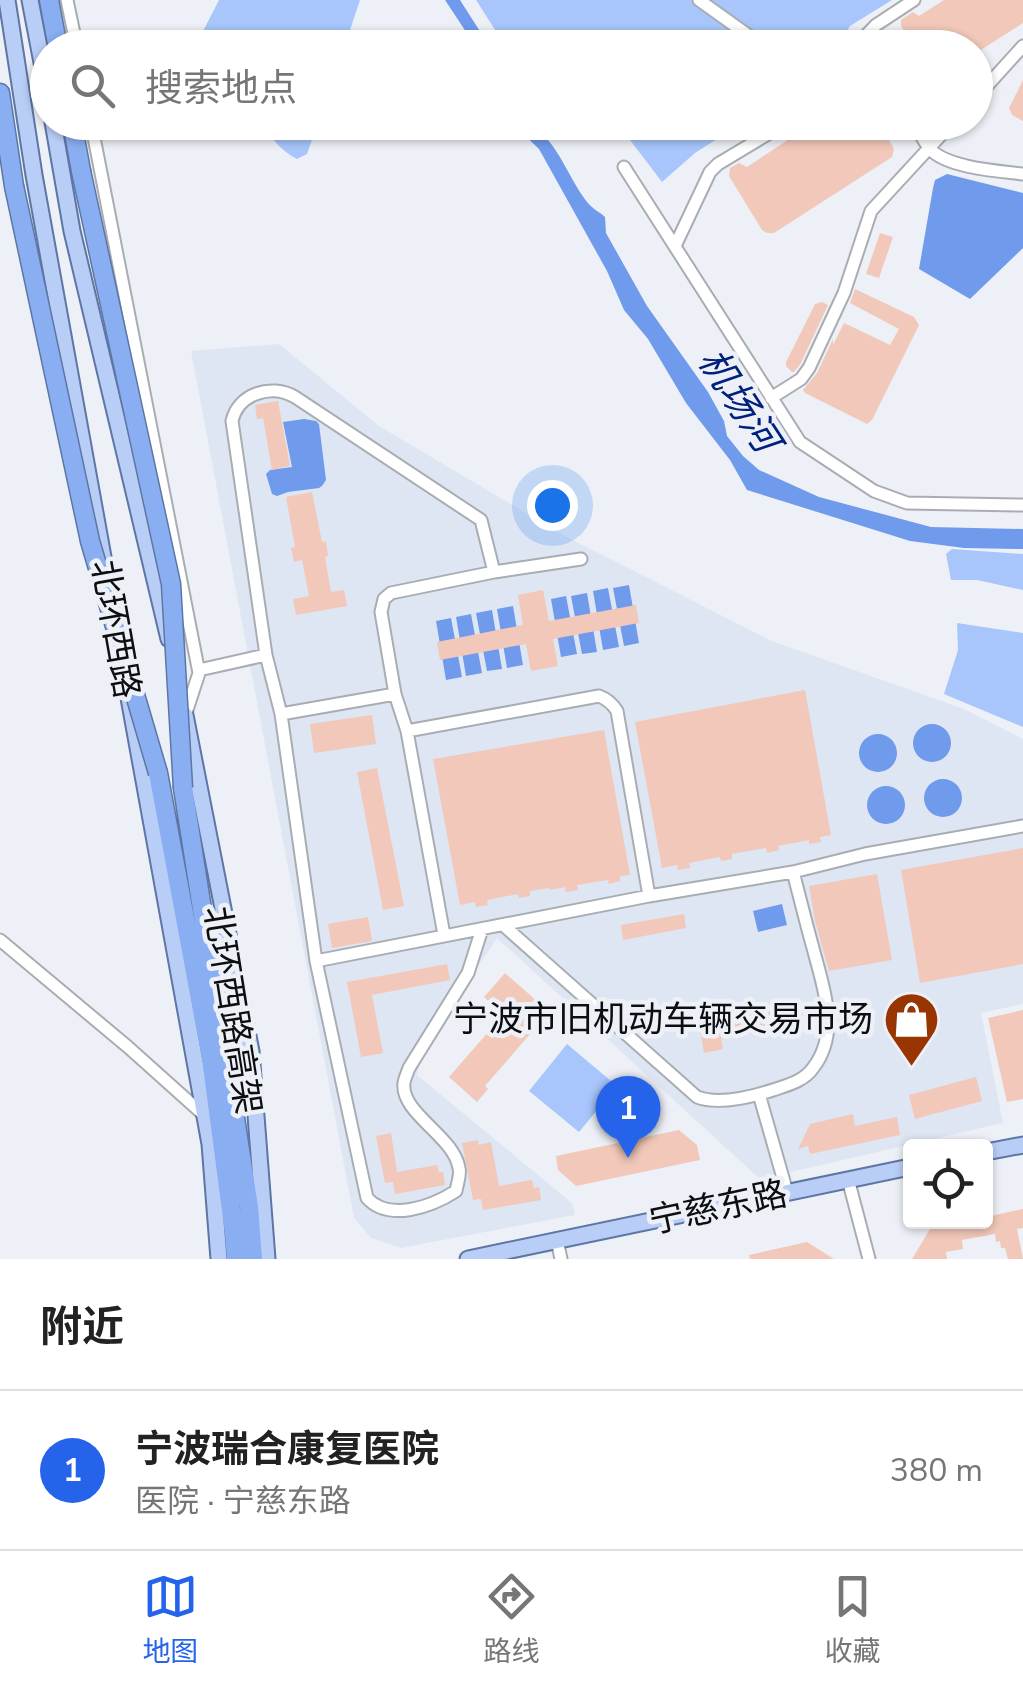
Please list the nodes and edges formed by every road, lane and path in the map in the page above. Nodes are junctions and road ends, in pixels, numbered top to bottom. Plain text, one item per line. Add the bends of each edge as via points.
1 (7, 0) edge
2 (30, 0) edge
3 (49, 0) edge
4 (67, 0) edge
5 (699, 0) edge
6 (914, 0) edge
7 (36, 30) edge
8 (55, 30) edge
9 (73, 30) edge
10 (741, 30) edge
11 (872, 30) edge
12 (1023, 46) edge
13 (993, 79) edge
14 (0, 93) edge
15 (56, 140) edge
16 (75, 140) edge
17 (95, 140) edge
18 (758, 140) edge
19 (925, 140) edge
20 (937, 140) edge
21 (930, 148) junction
22 (624, 167) dead end
23 (1023, 174) edge
24 (674, 246) junction
25 (772, 398) junction
26 (1023, 505) edge
27 (581, 559) dead end
28 (494, 572) junction
29 (266, 655) junction
30 (198, 670) junction
31 (394, 694) junction
32 (280, 714) junction
33 (185, 716) junction
34 (407, 731) junction
35 (1023, 826) edge
36 (793, 872) junction
37 (649, 896) junction
38 (502, 925) junction
39 (482, 929) junction
40 (444, 935) junction
41 (0, 940) edge
42 (316, 961) junction
43 (759, 1094) junction
44 (205, 1116) junction
45 (1023, 1144) edge
46 (993, 1150) edge
47 (903, 1168) edge
48 (848, 1180) junction
49 (786, 1192) junction
50 (556, 1240) junction
51 (219, 1259) edge
52 (236, 1259) edge
53 (253, 1259) edge
54 (267, 1259) edge
55 (468, 1259) edge
56 (560, 1259) edge
57 (869, 1259) edge

1 - 44 main road, 北环西路
2 - 7 main road
3 - 8 highway
4 - 9 street
5 - 10 street
6 - 11 street
12 - 13 street
14 - 52 highway, 北环西路高架, bridge via 90,541 158,772 211,1058
15 - 33 main road, 北环西路
16 - 53 highway, 北环西路高架, bridge via 171,584 184,788
17 - 30 street
18 - 24 street via 710,172
19 - 21 street
20 - 21 street
21 - 23 street via 953,161
21 - 25 street via 871,211 809,368
22 - 24 street
24 - 25 street
25 - 26 street via 800,442 874,492 907,503
27 - 28 street
28 - 29 street via 482,520 286,392 249,395 232,421
28 - 31 street via 402,590 384,600
29 - 30 street
29 - 32 street
30 - 33 street
31 - 32 street
31 - 34 street
32 - 42 street
33 - 54 main road, 北环西路 via 251,1052
34 - 37 street via 605,698 617,711
34 - 40 street
35 - 36 street
36 - 37 street
36 - 43 street via 826,992 825,1048 798,1081
37 - 38 street
38 - 39 street
38 - 43 street via 696,1098
39 - 40 street
39 - 42 street via 468,972 404,1082 410,1104 459,1165 456,1191 440,1202 392,1212 367,1198
40 - 42 street
41 - 44 street
43 - 49 street
44 - 51 main road, 北环西路
45 - 46 main road
47 - 48 main road, 宁慈东路
48 - 49 main road, 宁慈东路
48 - 57 street
49 - 50 main road, 宁慈东路
50 - 55 main road, 宁慈东路
50 - 56 street

